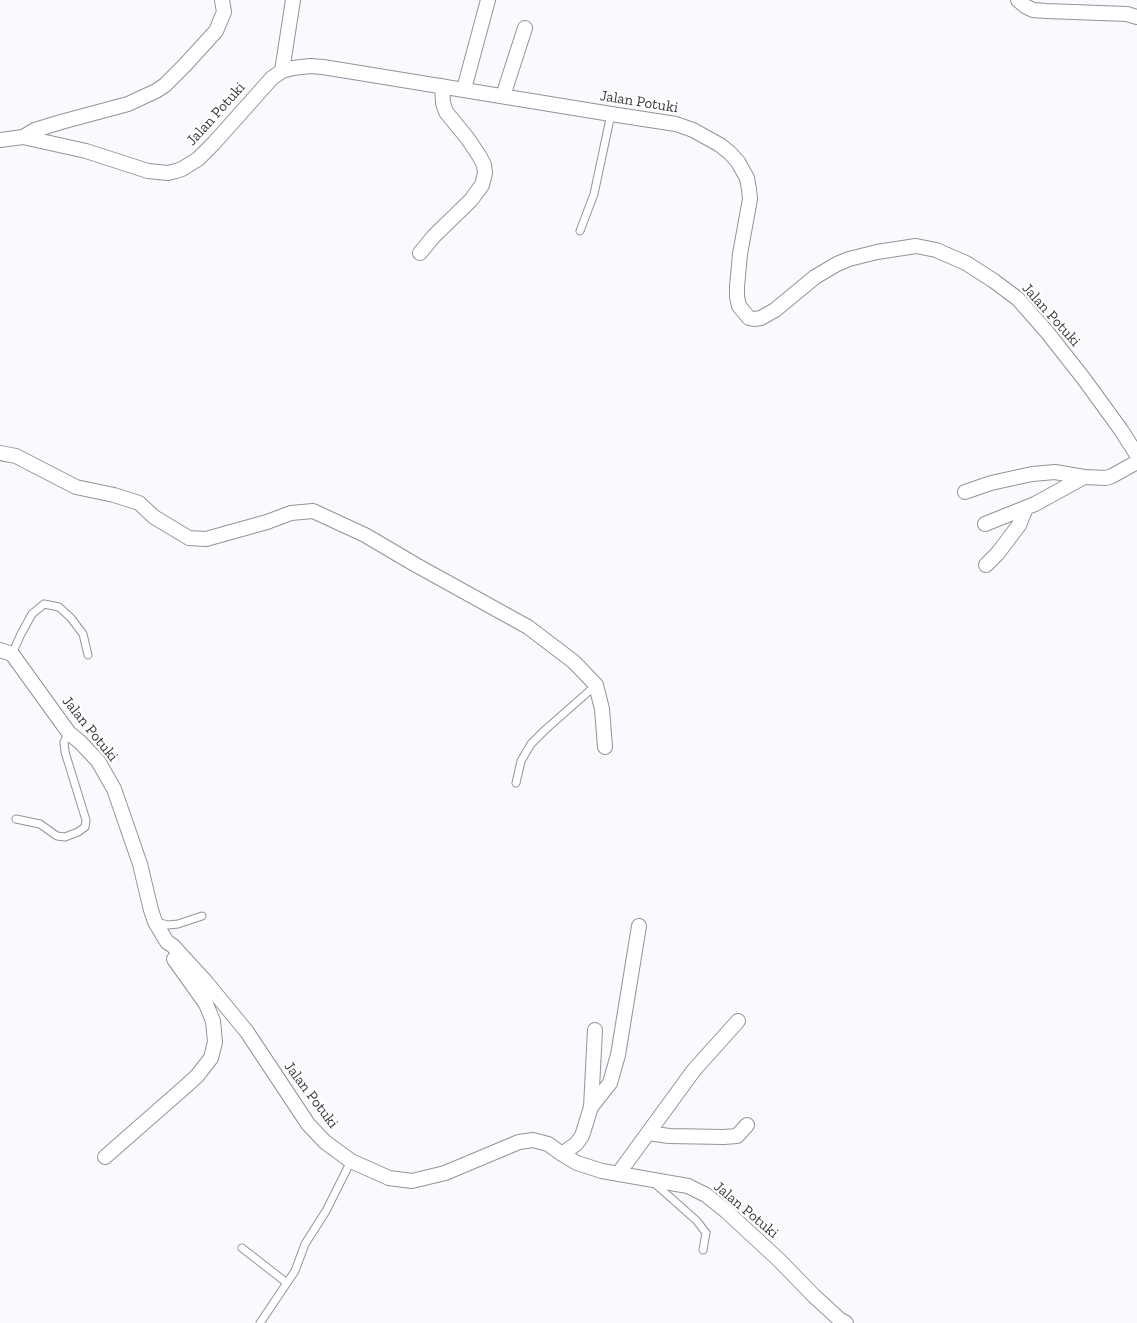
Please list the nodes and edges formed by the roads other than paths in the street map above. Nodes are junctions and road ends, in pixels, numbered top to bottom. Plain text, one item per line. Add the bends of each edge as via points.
1 (222, 0) edge
2 (293, 0) edge
3 (488, 0) edge
4 (1018, 0) edge
5 (1137, 17) edge
6 (525, 28) dead end
7 (282, 71) junction
8 (442, 86) junction
9 (464, 89) junction
10 (503, 96) junction
11 (611, 114) junction
12 (23, 137) junction
13 (0, 140) edge
14 (580, 231) dead end
15 (420, 253) dead end
16 (0, 453) edge
17 (1137, 455) edge
18 (1137, 462) edge
19 (1084, 477) junction
20 (965, 492) dead end
21 (1026, 508) junction
22 (985, 524) dead end
23 (986, 565) dead end
24 (6, 652) edge
25 (88, 655) dead end
26 (596, 685) junction
27 (69, 733) junction
28 (605, 747) dead end
29 (516, 783) dead end
30 (16, 819) dead end
31 (202, 916) dead end
32 (156, 922) junction
33 (639, 926) dead end
34 (167, 942) junction
35 (738, 1021) dead end
36 (596, 1030) dead end
37 (591, 1107) junction
38 (747, 1125) dead end
39 (648, 1133) junction
40 (562, 1154) junction
41 (105, 1157) dead end
42 (351, 1161) junction
43 (618, 1174) junction
44 (650, 1180) junction
45 (242, 1248) dead end
46 (702, 1250) dead end
47 (287, 1283) junction
48 (260, 1323) edge
49 (846, 1323) edge

1 - 12 street via 224,12 216,31 165,85 128,104 55,123
2 - 7 street
3 - 9 street
4 - 5 street via 1032,10
6 - 10 street
7 - 8 street, Jalan Potuki via 322,67
7 - 12 street, Jalan Potuki via 265,84 198,159 176,172 148,171 86,151
8 - 9 street, Jalan Potuki
8 - 15 street via 446,112 480,157 484,173 478,192
9 - 10 street, Jalan Potuki
10 - 11 street, Jalan Potuki
11 - 14 lane via 594,194
11 - 17 street, Jalan Potuki via 685,126 720,145 738,162 747,178 750,200 738,271 737,298 749,318 761,318 815,277 837,264 861,256 916,246 948,254 994,281 1018,300 1084,379
12 - 13 street, Jalan Potuki
16 - 26 street via 16,456 76,487 139,503 154,517 189,538 206,539 291,513 313,510 365,535 528,627 574,662
18 - 19 street via 1106,478
19 - 20 street via 1055,472 1032,474
19 - 21 street
21 - 22 street
21 - 23 street via 1019,525
24 - 25 lane via 32,614 44,604 59,607 71,618 83,634
24 - 27 street, Jalan Potuki
26 - 28 street
26 - 29 lane via 531,744 520,761
27 - 30 lane via 64,742 86,820 85,827 65,837 57,836 40,824
27 - 32 street, Jalan Potuki via 98,761 114,789
31 - 32 lane via 178,924
32 - 34 street, Jalan Potuki
33 - 37 street via 618,1055 610,1083
34 - 41 street via 174,959 206,1004 213,1021 215,1042 211,1058 197,1076
34 - 42 street, Jalan Potuki via 206,982 247,1032 308,1124 325,1142
35 - 39 street via 694,1070
36 - 37 street
37 - 40 street via 582,1136
38 - 39 street via 737,1136
39 - 43 street
40 - 42 street, Jalan Potuki via 548,1144 533,1140 519,1142 445,1173 412,1181 389,1178
40 - 43 street, Jalan Potuki via 577,1163
42 - 47 lane
43 - 44 street, Jalan Potuki
44 - 46 lane via 697,1221 706,1233
44 - 49 street, Jalan Potuki via 688,1186 706,1195
45 - 47 lane
47 - 48 lane

